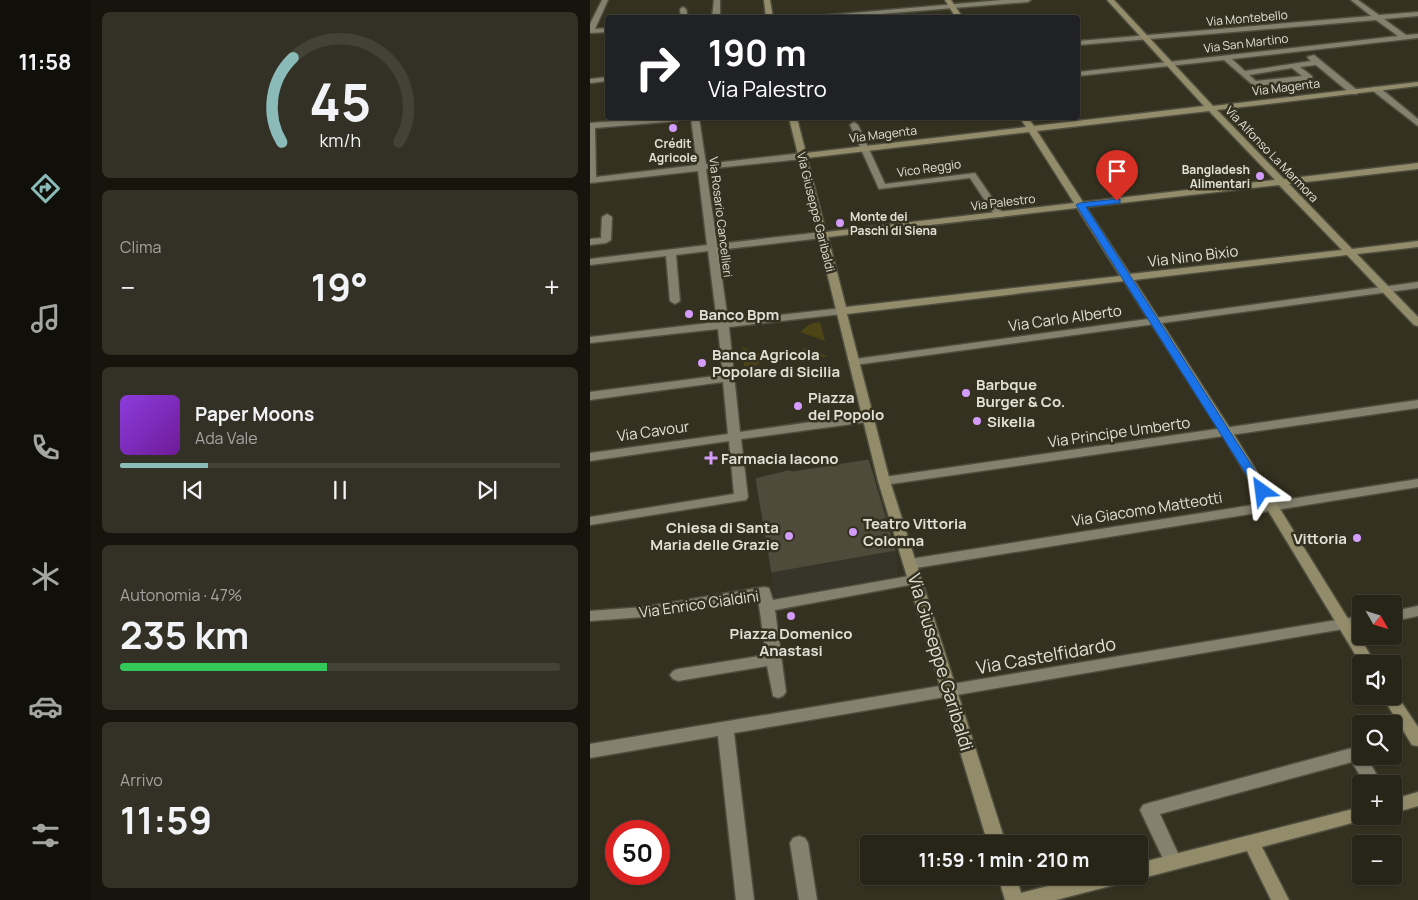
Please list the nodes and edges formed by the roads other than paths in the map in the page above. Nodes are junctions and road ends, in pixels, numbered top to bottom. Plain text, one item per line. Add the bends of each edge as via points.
1 (604, 0) edge
2 (717, 0) edge
3 (767, 0) edge
4 (1028, 0) edge
5 (1110, 0) edge
6 (1354, 0) edge
7 (950, 3) edge
8 (683, 9) dead end
9 (1418, 14) edge
10 (684, 15) edge
11 (716, 15) edge
12 (770, 15) edge
13 (828, 15) edge
14 (958, 15) edge
15 (1378, 18) junction
16 (595, 19) edge
17 (605, 30) edge
18 (590, 31) edge
19 (1418, 36) edge
20 (1144, 38) junction
21 (1405, 38) junction
22 (1080, 43) edge
23 (1302, 50) junction
24 (1226, 58) junction
25 (1317, 62) junction
26 (1169, 65) junction
27 (1294, 66) junction
28 (1080, 74) edge
29 (1243, 74) junction
30 (605, 79) edge
31 (590, 81) edge
32 (1418, 84) edge
33 (1376, 89) junction
34 (1354, 92) junction
35 (1212, 108) junction
36 (655, 120) edge
37 (695, 120) edge
38 (793, 120) edge
39 (1025, 120) edge
40 (1418, 123) edge
41 (854, 125) dead end
42 (590, 126) edge
43 (1032, 129) junction
44 (866, 148) junction
45 (802, 156) junction
46 (1418, 166) edge
47 (703, 167) junction
48 (591, 180) edge
49 (1282, 182) junction
50 (1080, 205) junction
51 (999, 215) junction
52 (606, 217) dead end
53 (822, 235) junction
54 (590, 242) edge
55 (1418, 244) edge
56 (712, 247) junction
57 (672, 253) junction
58 (1349, 253) junction
59 (590, 262) edge
60 (1128, 278) junction
61 (1418, 285) edge
62 (1385, 290) junction
63 (674, 301) dead end
64 (844, 309) junction
65 (1154, 321) junction
66 (723, 322) junction
67 (1418, 323) edge
68 (590, 340) edge
69 (860, 362) junction
70 (729, 378) junction
71 (590, 396) edge
72 (1418, 404) edge
73 (867, 418) junction
74 (1227, 433) junction
75 (734, 436) junction
76 (590, 457) edge
77 (884, 481) junction
78 (1418, 483) edge
79 (1270, 505) junction
80 (590, 521) edge
81 (910, 564) junction
82 (915, 580) junction
83 (767, 606) junction
84 (1418, 611) edge
85 (1402, 614) edge
86 (590, 616) edge
87 (1352, 623) edge
88 (1344, 624) junction
89 (1363, 655) edge
90 (774, 659) junction
91 (678, 675) dead end
92 (778, 692) dead end
93 (949, 692) junction
94 (1396, 705) edge
95 (725, 728) junction
96 (1418, 740) edge
97 (590, 752) edge
98 (1369, 775) edge
99 (1418, 799) edge
100 (1402, 804) edge
101 (1352, 816) edge
102 (994, 835) edge
103 (799, 842) dead end
104 (1251, 842) junction
105 (1173, 862) junction
106 (1148, 869) edge
107 (1010, 885) edge
108 (1083, 885) edge
109 (745, 900) edge
110 (808, 900) edge
111 (1014, 900) edge
112 (1025, 900) edge
113 (1280, 900) edge

1 - 16 street
2 - 11 street
3 - 12 main road
4 - 7 street
5 - 20 main road, Via Alfonso La Marmora
6 - 15 street
7 - 13 street
7 - 14 main road
8 - 10 street
9 - 15 street, Via Montebello
15 - 20 street, Via Montebello
15 - 21 street
16 - 18 street
17 - 18 street
19 - 21 street, Via San Martino
20 - 22 street, Via Montebello
20 - 26 main road, Via Alfonso La Marmora
21 - 23 street, Via San Martino
23 - 24 street, Via San Martino
23 - 25 street
24 - 26 street, Via San Martino
24 - 29 street
25 - 27 street
25 - 34 street
26 - 28 street, Via San Martino
26 - 35 main road, Via Alfonso La Marmora
27 - 29 street
27 - 29 street via 1309,78 1254,84
30 - 31 street
32 - 33 main road, Via Magenta
33 - 34 main road, Via Magenta
33 - 40 street
34 - 35 main road, Via Magenta
35 - 43 main road, Via Magenta
35 - 49 main road, Via Alfonso La Marmora
36 - 42 street
37 - 47 street, Via Rosario Cancellieri
38 - 45 main road, Via Giuseppe Garibaldi
39 - 43 main road
41 - 44 street
42 - 48 street
43 - 44 main road, Via Magenta
43 - 50 main road
44 - 45 main road, Via Magenta
44 - 51 street, Vico Reggio via 882,187 972,175
45 - 47 street, Via Magenta
45 - 53 main road, Via Giuseppe Garibaldi
46 - 49 main road, Via Palestro
47 - 48 street, Via Magenta
47 - 56 street, Via Rosario Cancellieri
49 - 50 main road, Via Palestro
49 - 58 main road, Via Alfonso La Marmora
50 - 51 main road, Via Palestro
50 - 60 main road
51 - 53 main road, Via Palestro
52 - 54 street via 606,240
53 - 56 street, Via Palestro
53 - 64 main road, Via Giuseppe Garibaldi
55 - 58 main road, Via Nino Bixio
56 - 57 street, Via Palestro
56 - 66 street, Via Rosario Cancellieri
57 - 59 street, Via Palestro
57 - 63 street
58 - 60 main road, Via Nino Bixio
58 - 62 main road, Via Alfonso La Marmora
60 - 64 main road, Via Nino Bixio
60 - 65 main road
61 - 62 street, Via Carlo Alberto
62 - 65 street, Via Carlo Alberto
62 - 67 main road, Via Alfonso La Marmora
64 - 66 street
64 - 69 main road, Via Giuseppe Garibaldi
65 - 69 street, Via Carlo Alberto
65 - 74 main road
66 - 68 street
66 - 70 street, Via Rosario Cancellieri
69 - 73 main road, Via Giuseppe Garibaldi
70 - 71 street
70 - 75 street, Via Rosario Cancellieri
72 - 74 street, Via Principe Umberto
73 - 75 street, Via Cavour
73 - 77 main road, Via Giuseppe Garibaldi
74 - 77 street, Via Principe Umberto
74 - 79 main road
75 - 76 street, Via Cavour
75 - 80 street, Via Rosario Cancellieri via 741,497
77 - 81 main road, Via Giuseppe Garibaldi
78 - 79 street, Via Giacomo Matteotti
79 - 81 street, Via Giacomo Matteotti
79 - 88 main road
81 - 82 main road, Via Giuseppe Garibaldi
82 - 83 street, Via Enrico Cialdini
82 - 93 main road, Via Giuseppe Garibaldi
83 - 86 street, Via Enrico Cialdini via 764,592 644,612
83 - 90 street
84 - 85 street
87 - 88 street, Via Castelfidardo
88 - 89 main road
88 - 93 street, Via Castelfidardo
90 - 91 street
90 - 92 street
93 - 95 street, Via Castelfidardo
93 - 102 main road, Via Giuseppe Garibaldi
94 - 96 main road
95 - 97 street, Via Castelfidardo
95 - 109 street
98 - 105 street via 1356,754 1148,810
99 - 100 main road
101 - 104 main road
103 - 110 street
104 - 105 main road
104 - 113 main road
105 - 106 main road
107 - 111 main road
108 - 112 main road

